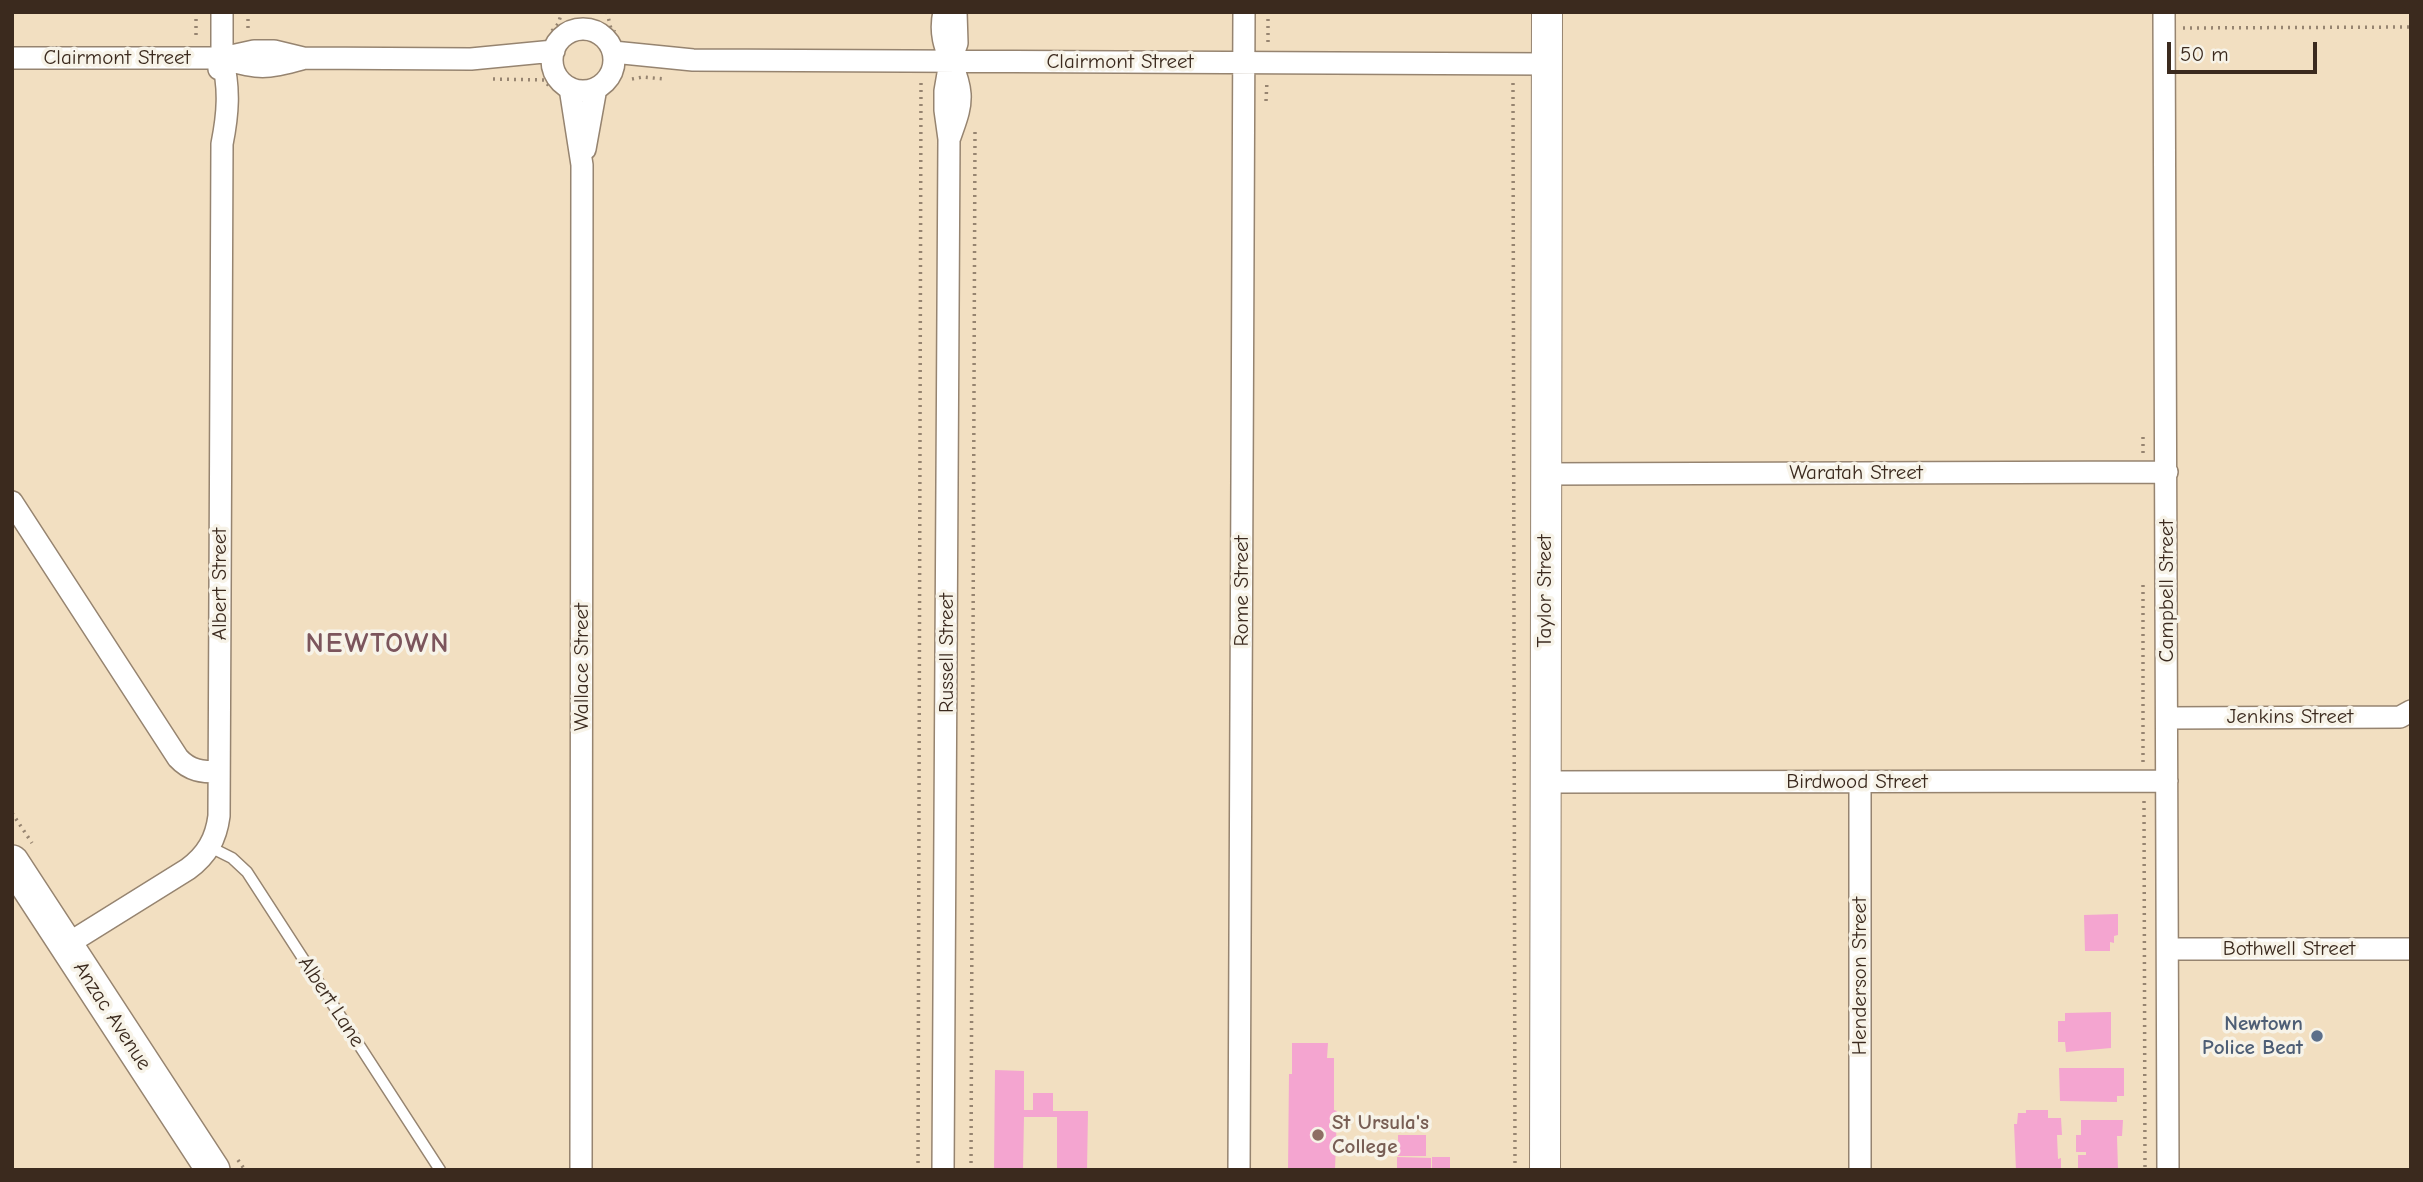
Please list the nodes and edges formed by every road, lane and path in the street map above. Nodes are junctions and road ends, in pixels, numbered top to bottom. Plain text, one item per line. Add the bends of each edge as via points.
1 (195, 12) edge
2 (222, 12) edge
3 (248, 12) edge
4 (944, 12) edge
5 (956, 12) edge
6 (1244, 12) edge
7 (1268, 12) edge
8 (1547, 12) edge
9 (2164, 12) edge
10 (572, 22) edge
11 (594, 22) edge
12 (2411, 27) edge
13 (2183, 28) dead end
14 (196, 39) dead end
15 (248, 40) dead end
16 (1268, 44) dead end
17 (12, 58) edge
18 (222, 58) junction
19 (553, 60) junction
20 (612, 60) junction
21 (950, 61) junction
22 (1244, 63) junction
23 (1515, 64) junction
24 (1547, 64) junction
25 (921, 81) dead end
26 (570, 88) junction
27 (596, 88) junction
28 (975, 122) dead end
29 (582, 165) junction
30 (2167, 472) junction
31 (1545, 474) junction
32 (12, 502) edge
33 (2411, 711) edge
34 (2168, 718) junction
35 (219, 772) junction
36 (2168, 781) junction
37 (1546, 782) junction
38 (1860, 782) junction
39 (210, 847) junction
40 (12, 862) edge
41 (66, 945) junction
42 (2168, 949) junction
43 (2411, 949) edge
44 (944, 1169) edge
45 (213, 1170) edge
46 (440, 1170) edge
47 (581, 1170) edge
48 (918, 1170) edge
49 (971, 1170) edge
50 (1239, 1170) edge
51 (1516, 1170) edge
52 (1545, 1170) edge
53 (1860, 1170) edge
54 (2168, 1170) edge

1 - 14 path
2 - 18 street, Albert Street
3 - 15 path
4 - 21 street, Russell Street via 942,43
5 - 21 street, Russell Street via 957,44
6 - 22 street, Rome Street
7 - 16 path
8 - 24 street, Taylor Street
9 - 30 street, Campbell Street
10 - 11 street via 579,29
10 - 19 street via 557,43
11 - 20 street
12 - 13 path
17 - 18 street, Clairmont Street
18 - 19 street, Clairmont Street via 274,51 303,58
18 - 35 street, Albert Street via 216,82 222,144
19 - 26 street via 557,77
20 - 21 street, Clairmont Street
20 - 27 street via 609,77
21 - 22 street, Clairmont Street
21 - 44 street, Russell Street via 945,110 950,139
22 - 23 street, Clairmont Street
22 - 50 street, Rome Street
23 - 24 street, Clairmont Street
23 - 51 path
24 - 31 street, Taylor Street
25 - 48 path
26 - 27 street
26 - 29 street, Wallace Street
27 - 29 street, Wallace Street
28 - 49 path
29 - 47 street, Wallace Street
30 - 31 street, Waratah Street
30 - 34 street, Campbell Street
31 - 37 street, Taylor Street
32 - 35 street via 178,758 197,771
33 - 34 street, Jenkins Street via 2400,717
34 - 36 street, Campbell Street
35 - 39 street, Albert Street via 219,816
36 - 38 street, Birdwood Street
36 - 42 street, Campbell Street
37 - 38 street, Birdwood Street
37 - 52 street, Taylor Street
38 - 53 street, Henderson Street
39 - 41 street via 188,869
39 - 46 lane, Albert Lane via 247,872
40 - 41 main road, Anzac Avenue
41 - 45 main road, Anzac Avenue
42 - 43 street, Bothwell Street
42 - 54 street, Campbell Street

